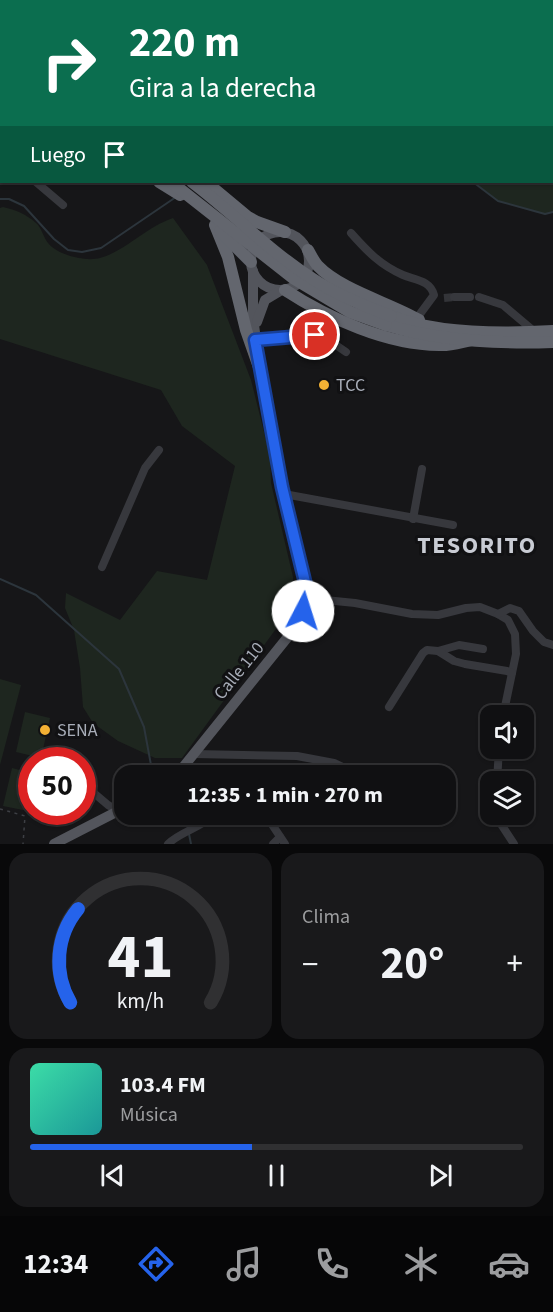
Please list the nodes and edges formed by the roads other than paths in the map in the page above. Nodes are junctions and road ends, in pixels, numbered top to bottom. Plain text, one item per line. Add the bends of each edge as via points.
1 (37, 183) edge
2 (165, 183) edge
3 (166, 183) edge
4 (193, 183) edge
5 (210, 185) edge
6 (63, 205) dead end
7 (215, 225) junction
8 (285, 232) junction
9 (351, 233) dead end
10 (308, 250) junction
11 (252, 266) junction
12 (284, 290) junction
13 (454, 297) tunnel mouth
14 (417, 318) junction
15 (389, 321) junction
16 (430, 327) junction
17 (553, 331) edge
18 (535, 332) junction
19 (254, 335) junction
20 (471, 340) junction
21 (553, 342) edge
22 (346, 352) dead end
23 (261, 373) junction
24 (159, 450) dead end
25 (422, 469) dead end
26 (284, 494) junction
27 (412, 519) junction
28 (453, 525) dead end
29 (102, 567) dead end
30 (305, 598) junction
31 (498, 614) junction
32 (553, 645) edge
33 (483, 649) dead end
34 (438, 651) junction
35 (512, 673) junction
36 (505, 705) edge
37 (389, 707) dead end
38 (194, 754) junction
39 (185, 765) edge
40 (336, 765) edge
41 (96, 795) edge
42 (114, 807) edge
43 (114, 814) edge
44 (199, 825) edge
45 (272, 825) edge
46 (502, 825) edge
47 (282, 841) edge
48 (54, 844) edge
49 (168, 844) edge
50 (273, 844) edge
51 (514, 844) edge

1 - 6 street
2 - 7 highway
3 - 15 highway, bridge via 193,197 293,278 350,312
4 - 15 highway, bridge via 313,280
5 - 8 highway via 248,217
7 - 11 highway
7 - 23 highway
8 - 10 main road via 299,238
8 - 11 main road via 261,238 255,245
9 - 14 street via 374,259 429,284 434,295
10 - 12 main road via 308,272 298,284
10 - 14 highway via 316,265 327,274
11 - 12 main road via 265,286
11 - 19 main road, Calle 110
12 - 19 main road via 265,300
12 - 20 highway via 347,323 403,341 441,346
13 - 18 street via 475,297 503,305
14 - 16 highway
15 - 16 highway
15 - 20 highway via 423,334
16 - 18 highway
17 - 18 highway
19 - 22 street via 315,335
19 - 23 main road, Calle 110
20 - 21 highway
23 - 26 main road, Calle 110
24 - 29 street via 145,468
25 - 27 street
26 - 27 street
26 - 30 main road, Calle 110 via 306,586
27 - 28 street
30 - 31 street via 412,614 438,615 480,607
30 - 38 main road, Calle 110 via 295,628
31 - 32 street via 510,608 519,611 533,631
31 - 35 street via 508,620 515,634
33 - 34 street via 459,645
34 - 35 street via 454,661
34 - 37 street via 423,653
35 - 36 street
38 - 39 main road, Calle 110
38 - 40 street via 297,756
41 - 42 street
43 - 48 main road
44 - 49 street
45 - 47 street
46 - 51 street
47 - 50 street

